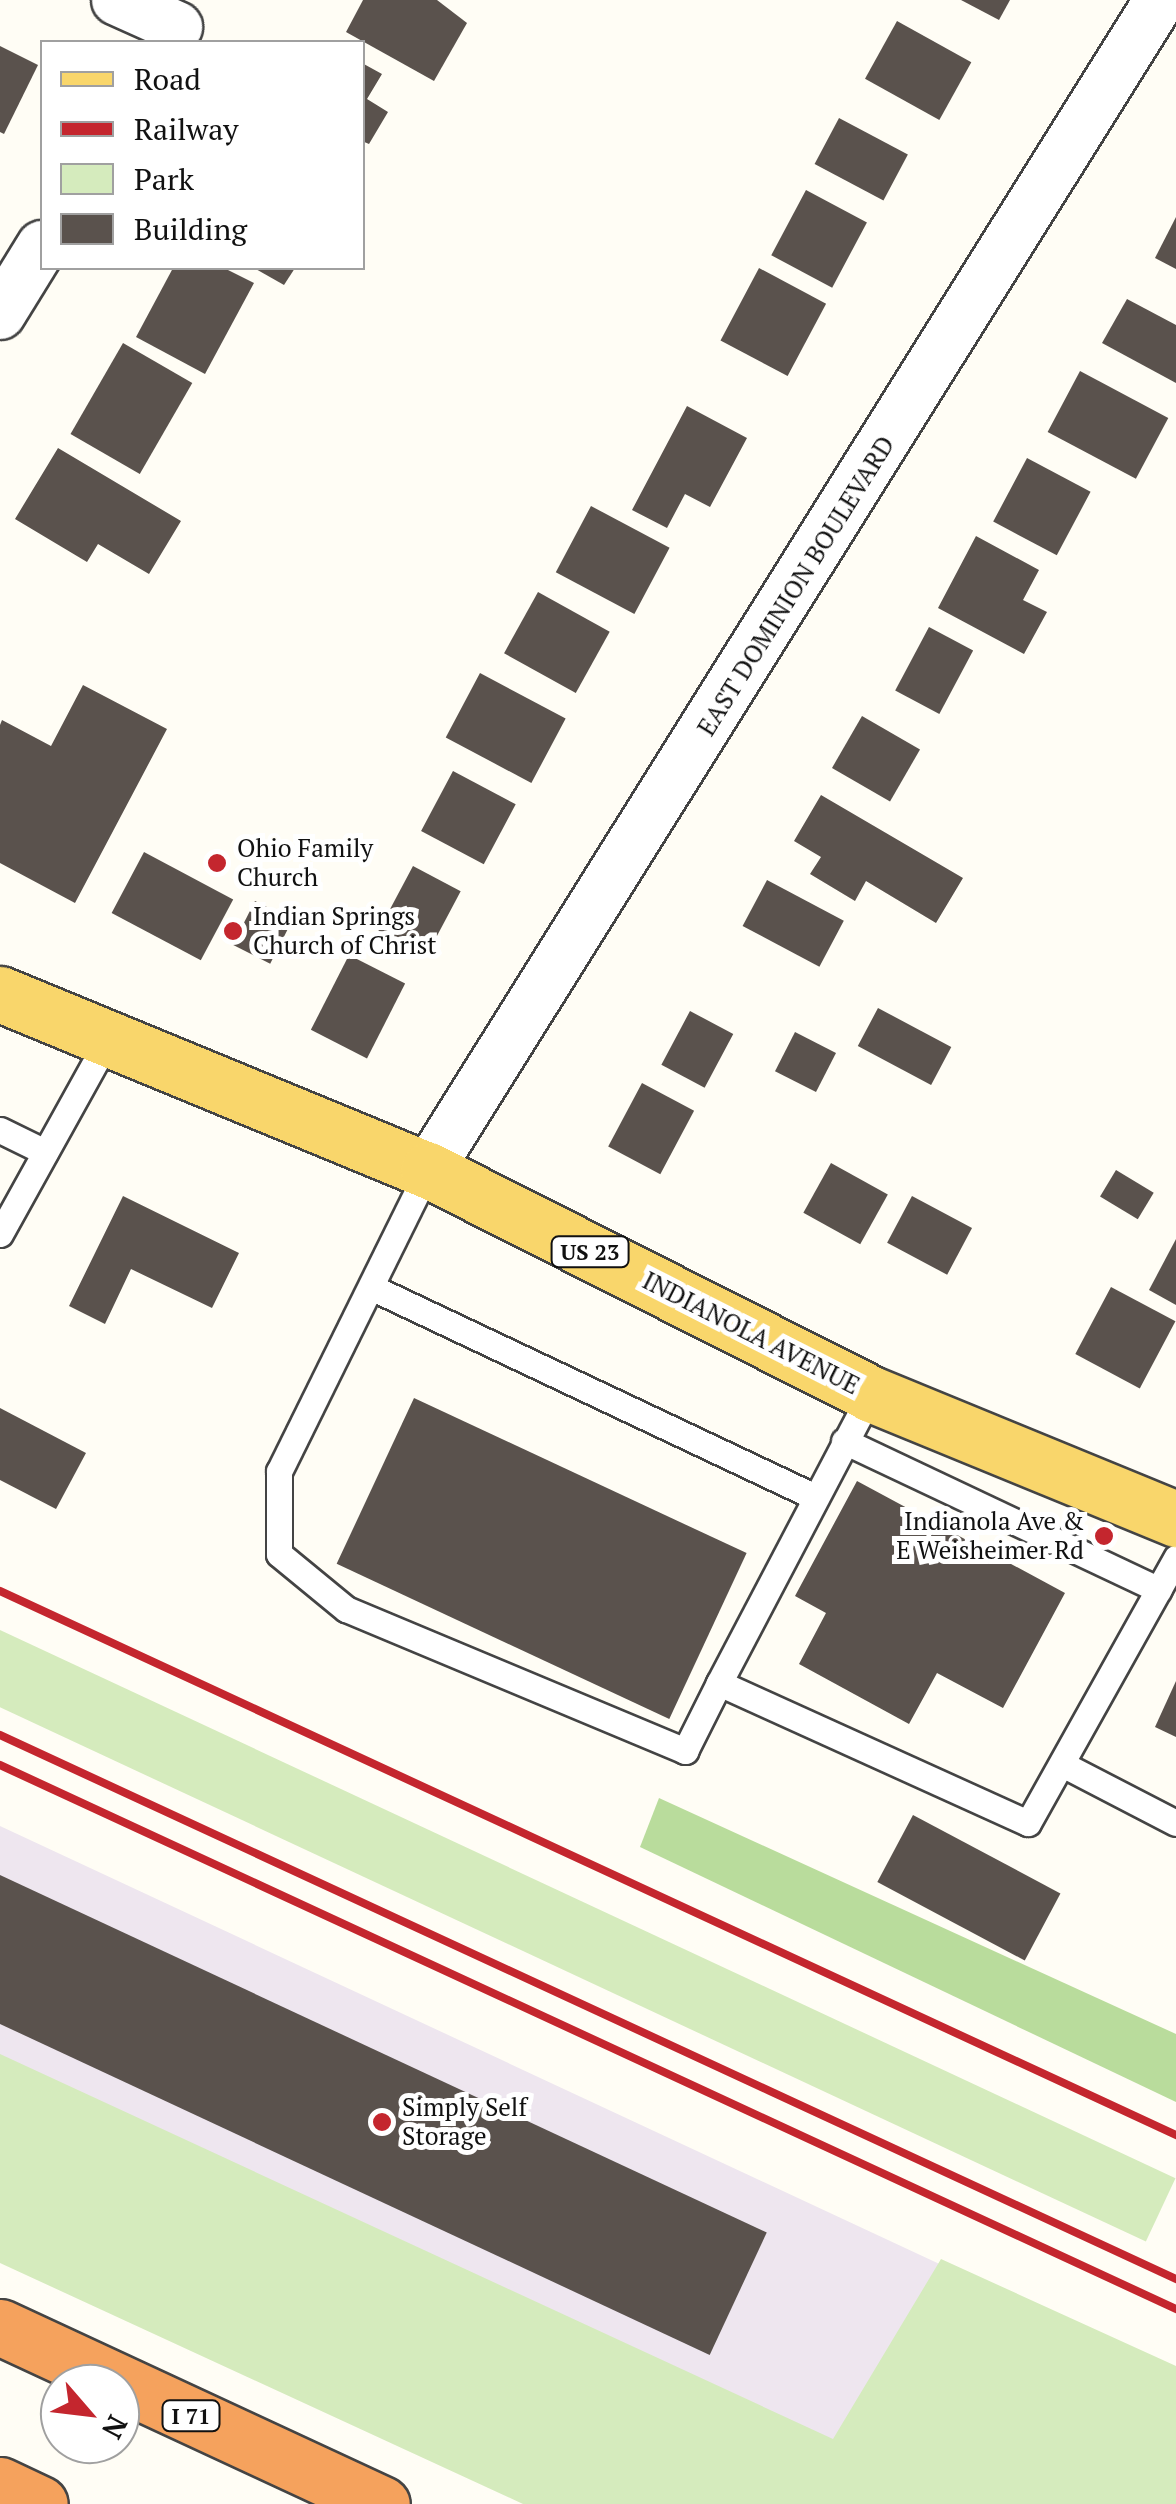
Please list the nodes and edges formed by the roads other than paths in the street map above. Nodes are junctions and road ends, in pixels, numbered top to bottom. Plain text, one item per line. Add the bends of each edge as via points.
1 (117, 0) edge
2 (1160, 0) edge
3 (179, 23) edge
4 (40, 249) edge
5 (0, 314) edge
6 (0, 994) edge
7 (107, 1042) junction
8 (0, 1130) edge
9 (46, 1152) junction
10 (428, 1170) junction
11 (0, 1234) edge
12 (373, 1288) junction
13 (871, 1394) junction
14 (844, 1442) junction
15 (814, 1496) junction
16 (1176, 1520) edge
17 (1176, 1558) edge
18 (1159, 1590) junction
19 (719, 1683) junction
20 (1062, 1764) junction
21 (1176, 1823) edge
22 (0, 2327) edge
23 (0, 2485) edge
24 (40, 2504) edge
25 (382, 2504) edge

1 - 3 street
2 - 10 street, EAST DOMINION BOULEVARD
4 - 5 street
6 - 7 main road, INDIANOLA AVENUE / US 23
7 - 9 lane
7 - 10 main road, INDIANOLA AVENUE / US 23
8 - 9 lane
9 - 11 lane
10 - 12 lane
10 - 13 main road, INDIANOLA AVENUE / US 23
12 - 15 lane
12 - 19 lane via 279,1470 280,1554 346,1609 685,1751
13 - 14 lane
13 - 16 main road, INDIANOLA AVENUE / US 23
14 - 15 lane
14 - 18 lane
15 - 19 lane
17 - 18 lane
18 - 20 lane
19 - 20 lane via 1028,1822
20 - 21 lane
22 - 25 highway, I 71
23 - 24 highway

